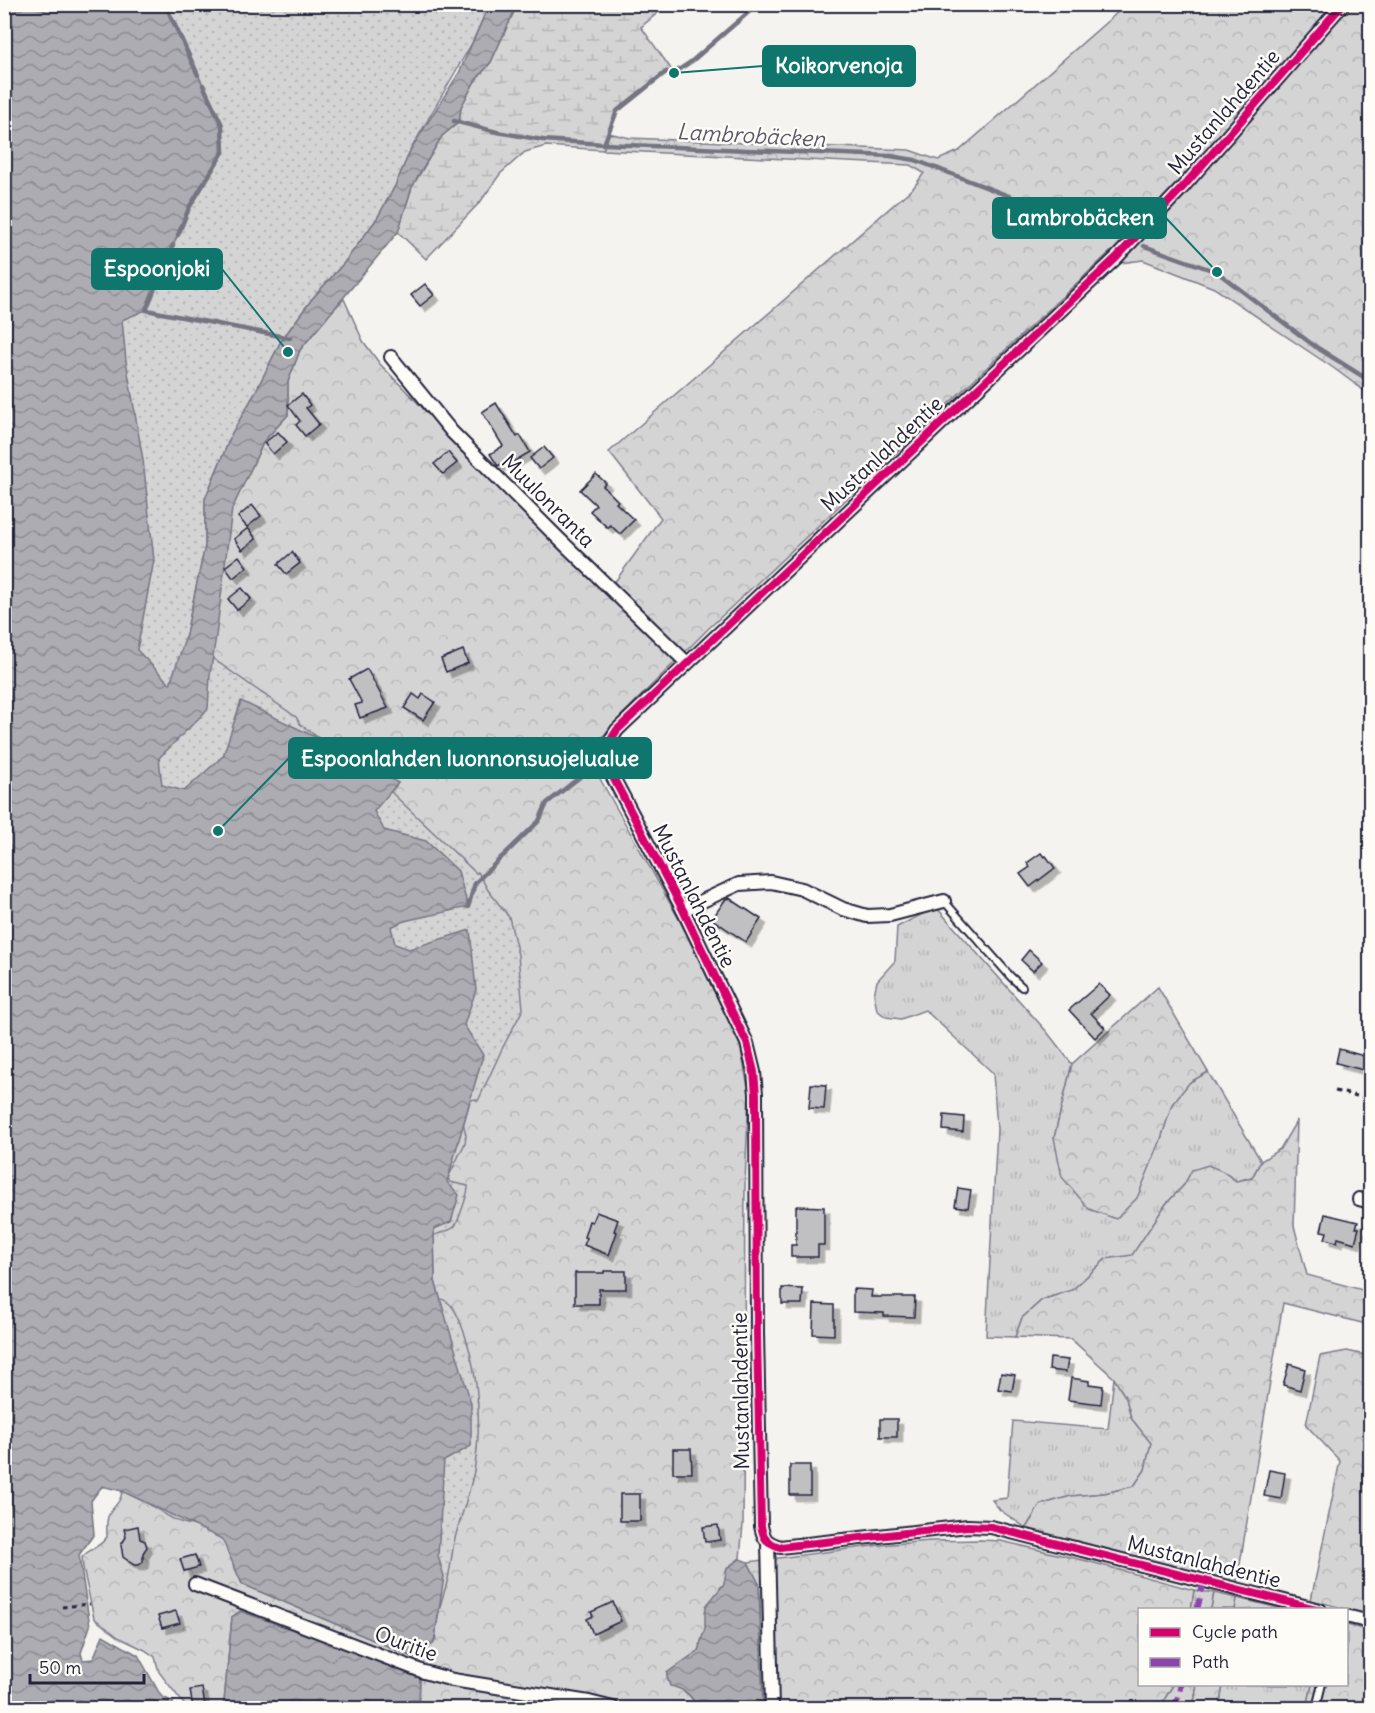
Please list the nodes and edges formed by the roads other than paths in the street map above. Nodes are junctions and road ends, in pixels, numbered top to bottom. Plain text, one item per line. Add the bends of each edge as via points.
1 (1343, 4) edge
2 (391, 357) dead end
3 (687, 663) junction
4 (944, 902) joint
5 (683, 910) junction
6 (1022, 987) dead end
7 (768, 1543) junction
8 (195, 1584) dead end
9 (1312, 1608) edge
10 (1348, 1616) edge
11 (1371, 1622) edge
12 (1322, 1686) edge
13 (613, 1708) edge
14 (772, 1708) edge
15 (1316, 1708) edge

1 - 3 street, Mustanlahdentie via 1116,258
2 - 3 street, Muulonranta via 460,440
3 - 5 street, Mustanlahdentie via 617,730 609,742 606,761
4 - 5 street via 890,915 867,916 802,889 771,882 739,884
4 - 6 lane
5 - 7 street, Mustanlahdentie via 747,1043 754,1072 761,1526
7 - 9 street, Mustanlahdentie via 780,1547 968,1526 991,1527
7 - 14 street
8 - 13 street, Ouritie via 424,1672
10 - 11 street
12 - 15 lane

